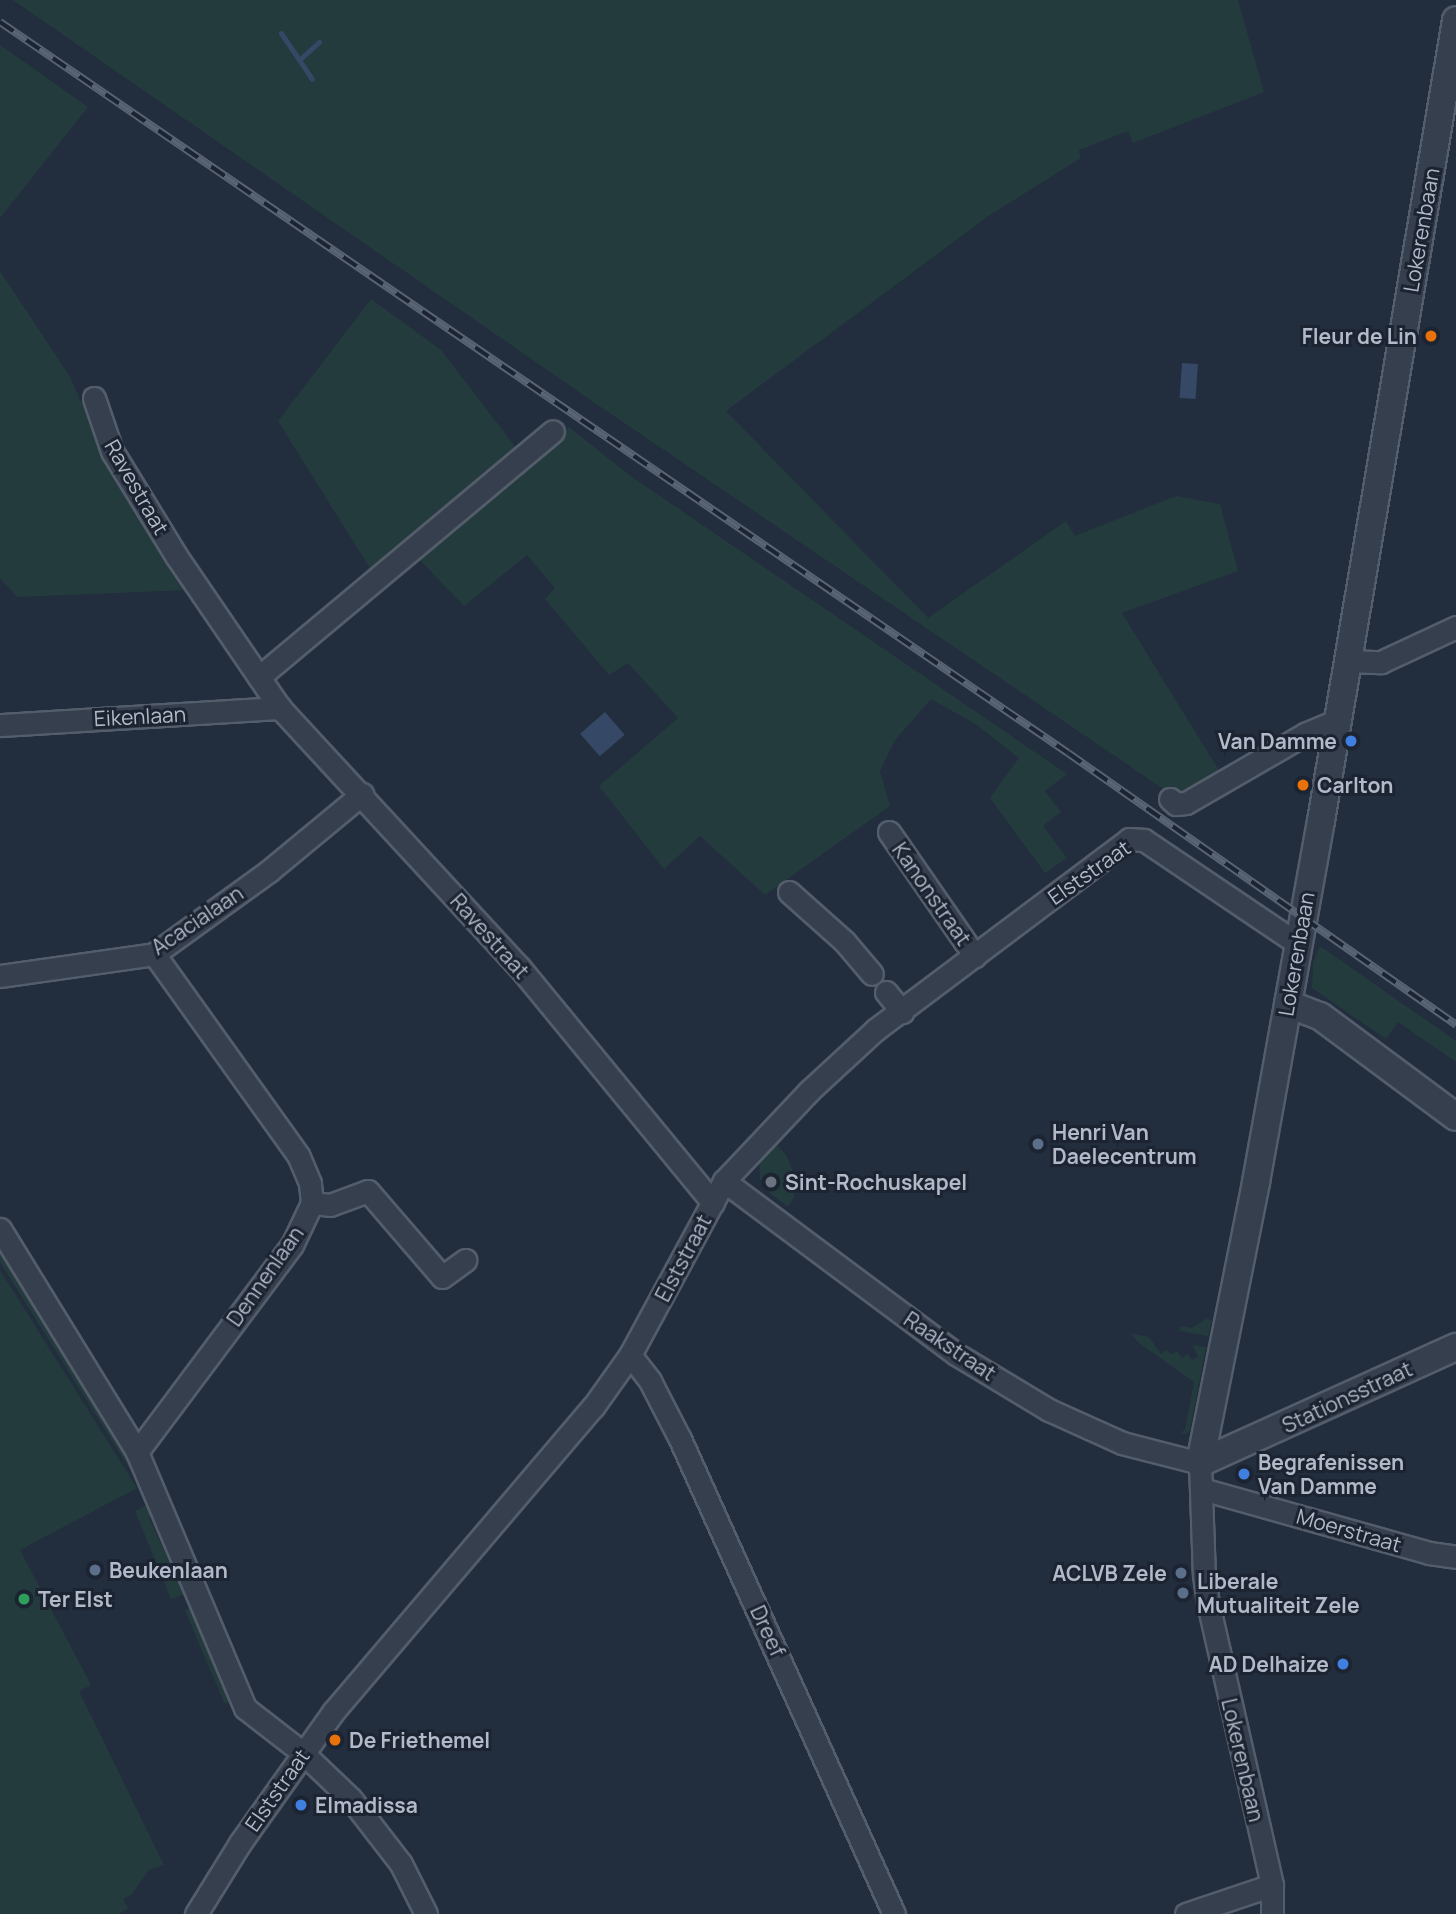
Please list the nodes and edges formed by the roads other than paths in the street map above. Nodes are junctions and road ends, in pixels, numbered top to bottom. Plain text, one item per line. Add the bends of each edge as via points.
1 (1456, 20) edge
2 (94, 398) dead end
3 (553, 431) dead end
4 (1456, 627) edge
5 (1346, 661) junction
6 (259, 677) junction
7 (280, 708) junction
8 (1335, 721) junction
9 (0, 725) edge
10 (362, 794) junction
11 (1170, 799) dead end
12 (889, 832) dead end
13 (789, 892) dead end
14 (1298, 944) junction
15 (154, 954) junction
16 (975, 956) junction
17 (872, 974) dead end
18 (0, 976) edge
19 (886, 992) dead end
20 (1288, 1004) junction
21 (902, 1012) junction
22 (1456, 1117) edge
23 (724, 1181) junction
24 (312, 1203) junction
25 (713, 1203) junction
26 (0, 1229) edge
27 (465, 1260) dead end
28 (1456, 1347) edge
29 (630, 1355) junction
30 (137, 1452) junction
31 (1201, 1476) junction
32 (1456, 1557) edge
33 (303, 1753) junction
34 (1272, 1885) junction
35 (196, 1914) edge
36 (426, 1914) edge
37 (894, 1914) edge
38 (1186, 1914) edge
39 (1272, 1914) edge

1 - 5 street, Lokerenbaan
2 - 6 street, Ravestraat via 113,450 177,556
3 - 6 street
4 - 5 street via 1381,662
5 - 8 street, Lokerenbaan
6 - 7 street, Ravestraat
7 - 9 street, Eikenlaan
7 - 10 street, Ravestraat
8 - 11 street via 1186,803
8 - 14 street, Lokerenbaan
10 - 15 street, Acacialaan via 269,871
10 - 25 street, Ravestraat via 520,968
12 - 16 street, Kanonstraat
13 - 17 street via 844,941
14 - 16 street, Elststraat via 1144,840 1129,839
14 - 20 street, Lokerenbaan
15 - 18 street, Acacialaan
15 - 24 street, Dennenlaan via 298,1155 306,1168
16 - 21 street, Elststraat
19 - 21 street
20 - 22 street via 1320,1016
20 - 31 street, Lokerenbaan
21 - 23 street, Elststraat via 875,1030 809,1091
23 - 25 street, Elststraat
23 - 31 street, Raakstraat via 956,1354 1049,1410
24 - 27 street via 330,1205 368,1191 442,1277
24 - 30 street, Dennenlaan via 292,1245
25 - 29 street, Elststraat
26 - 30 street
28 - 31 street, Stationsstraat
29 - 33 street, Elststraat via 593,1407 383,1650
29 - 37 street, Dreef via 650,1381 680,1439
30 - 33 street via 245,1708
31 - 32 street, Moerstraat via 1429,1553
31 - 34 street, Lokerenbaan via 1208,1603
33 - 35 street, Elststraat
33 - 36 street via 351,1799 401,1864
34 - 38 street
34 - 39 street, Lokerenbaan

